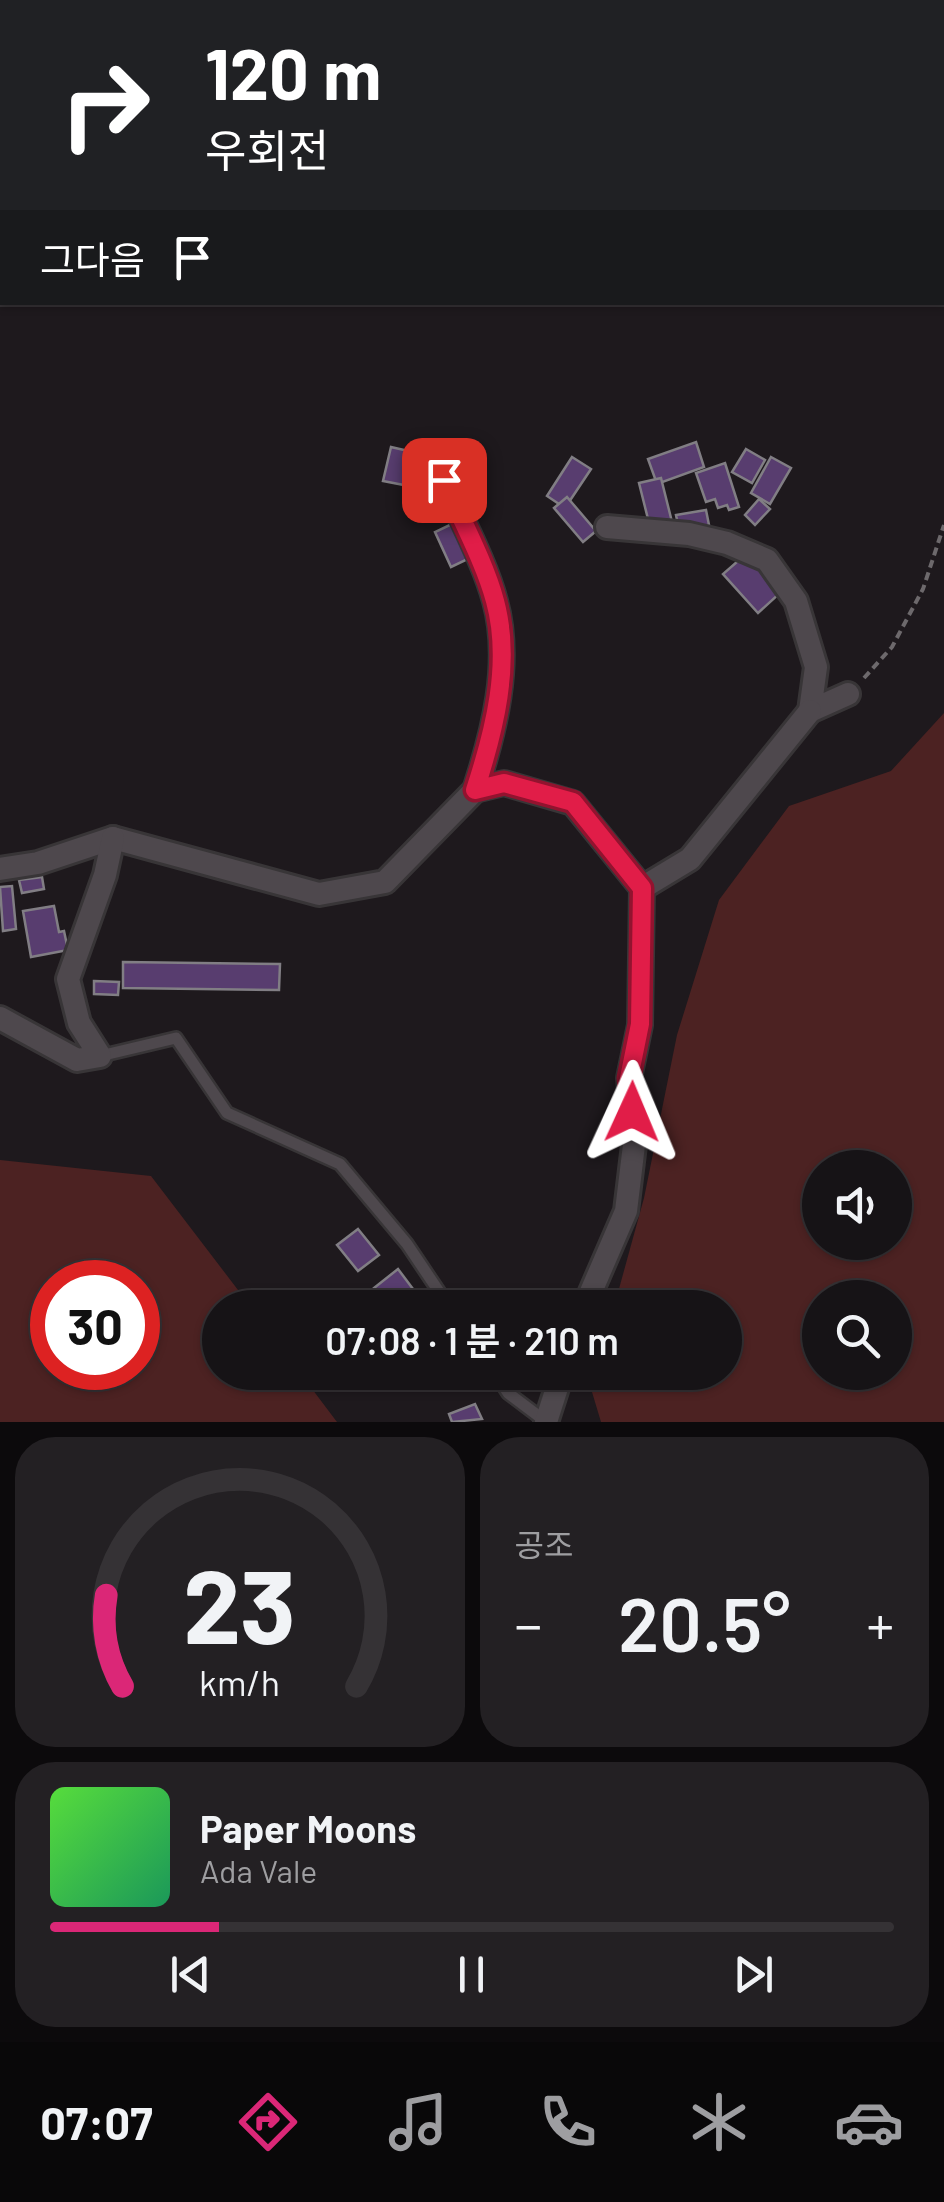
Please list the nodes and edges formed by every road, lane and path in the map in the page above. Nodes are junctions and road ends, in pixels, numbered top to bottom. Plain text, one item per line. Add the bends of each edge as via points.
1 (444, 480) dead end
2 (944, 525) edge
3 (607, 526) dead end
4 (848, 694) joint
5 (810, 712) junction
6 (475, 790) junction
7 (113, 838) junction
8 (0, 869) edge
9 (642, 888) junction
10 (0, 1018) edge
11 (100, 1056) junction
12 (438, 1290) edge
13 (592, 1290) edge
14 (507, 1390) edge
15 (556, 1390) edge
16 (546, 1421) edge

1 - 6 street via 495,601 502,659 492,740
2 - 4 path via 923,589 892,647
3 - 5 street via 689,534 767,560 796,600 816,667
4 - 5 street
5 - 9 street via 690,859
6 - 7 street via 385,882 320,894
6 - 9 street via 504,783 573,802
7 - 8 street
7 - 11 street via 68,979 79,1022
9 - 13 street via 626,1211
10 - 11 street via 77,1060
11 - 12 lane via 176,1038 227,1113 340,1164
14 - 16 lane
15 - 16 street

